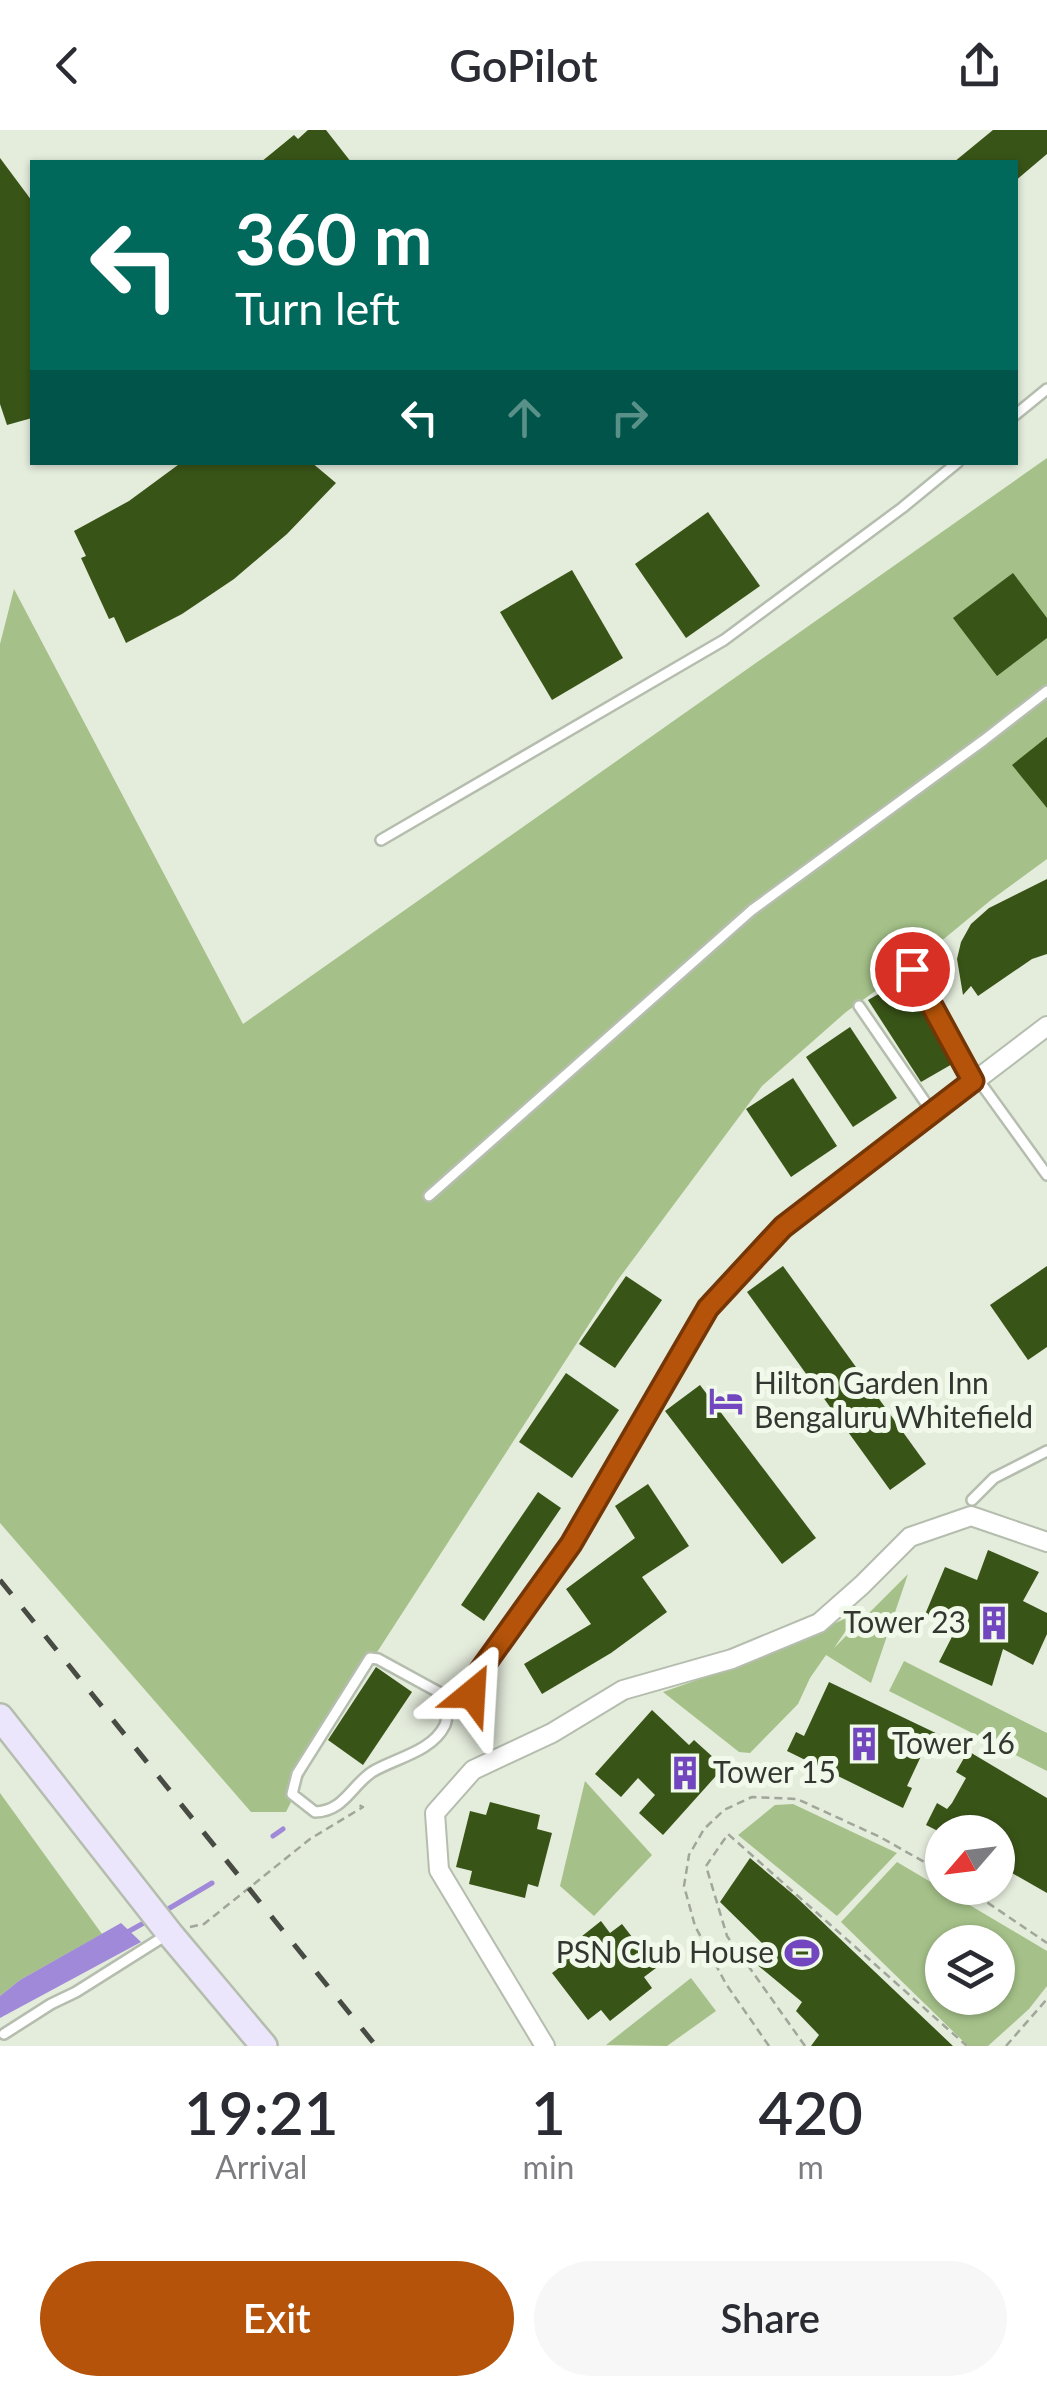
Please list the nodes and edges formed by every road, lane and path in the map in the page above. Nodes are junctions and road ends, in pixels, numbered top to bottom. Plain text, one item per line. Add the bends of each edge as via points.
1 (1047, 389) edge
2 (1018, 413) edge
3 (954, 465) edge
4 (1047, 691) edge
5 (381, 840) dead end
6 (912, 969) dead end
7 (859, 1006) dead end
8 (1047, 1026) edge
9 (975, 1079) junction
10 (932, 1112) junction
11 (1047, 1175) edge
12 (429, 1196) dead end
13 (1047, 1451) edge
14 (972, 1500) dead end
15 (1047, 1542) edge
16 (473, 1691) joint
17 (442, 1694) junction
18 (0, 1718) edge
19 (347, 1798) junction
20 (925, 1862) edge
21 (991, 1905) edge
22 (161, 1922) junction
23 (204, 1924) dead end
24 (1047, 1943) edge
25 (1047, 1999) edge
26 (4, 2034) dead end
27 (264, 2046) edge
28 (545, 2046) edge
29 (769, 2046) edge
30 (805, 2046) edge
31 (967, 2046) edge
32 (1006, 2046) edge

1 - 2 lane
3 - 5 lane via 724,640
4 - 12 lane via 752,910
6 - 9 lane
7 - 10 lane
8 - 9 street
9 - 10 street
9 - 11 lane
10 - 16 street via 783,1227 708,1308 571,1544 475,1678
13 - 14 lane via 994,1478
15 - 28 street via 971,1516 910,1538 820,1623 623,1690 473,1770 435,1814 438,1870
16 - 17 lane
17 - 19 lane via 445,1724 430,1743 370,1774
17 - 19 lane via 370,1658 292,1789 316,1812
18 - 22 street
19 - 23 path via 363,1807 310,1839
20 - 29 path via 797,1798 752,1797 704,1829 689,1854 684,1886 718,1970
21 - 24 path
22 - 26 lane
22 - 27 street
25 - 32 path
30 - 31 path via 727,1936 706,1866 728,1834

